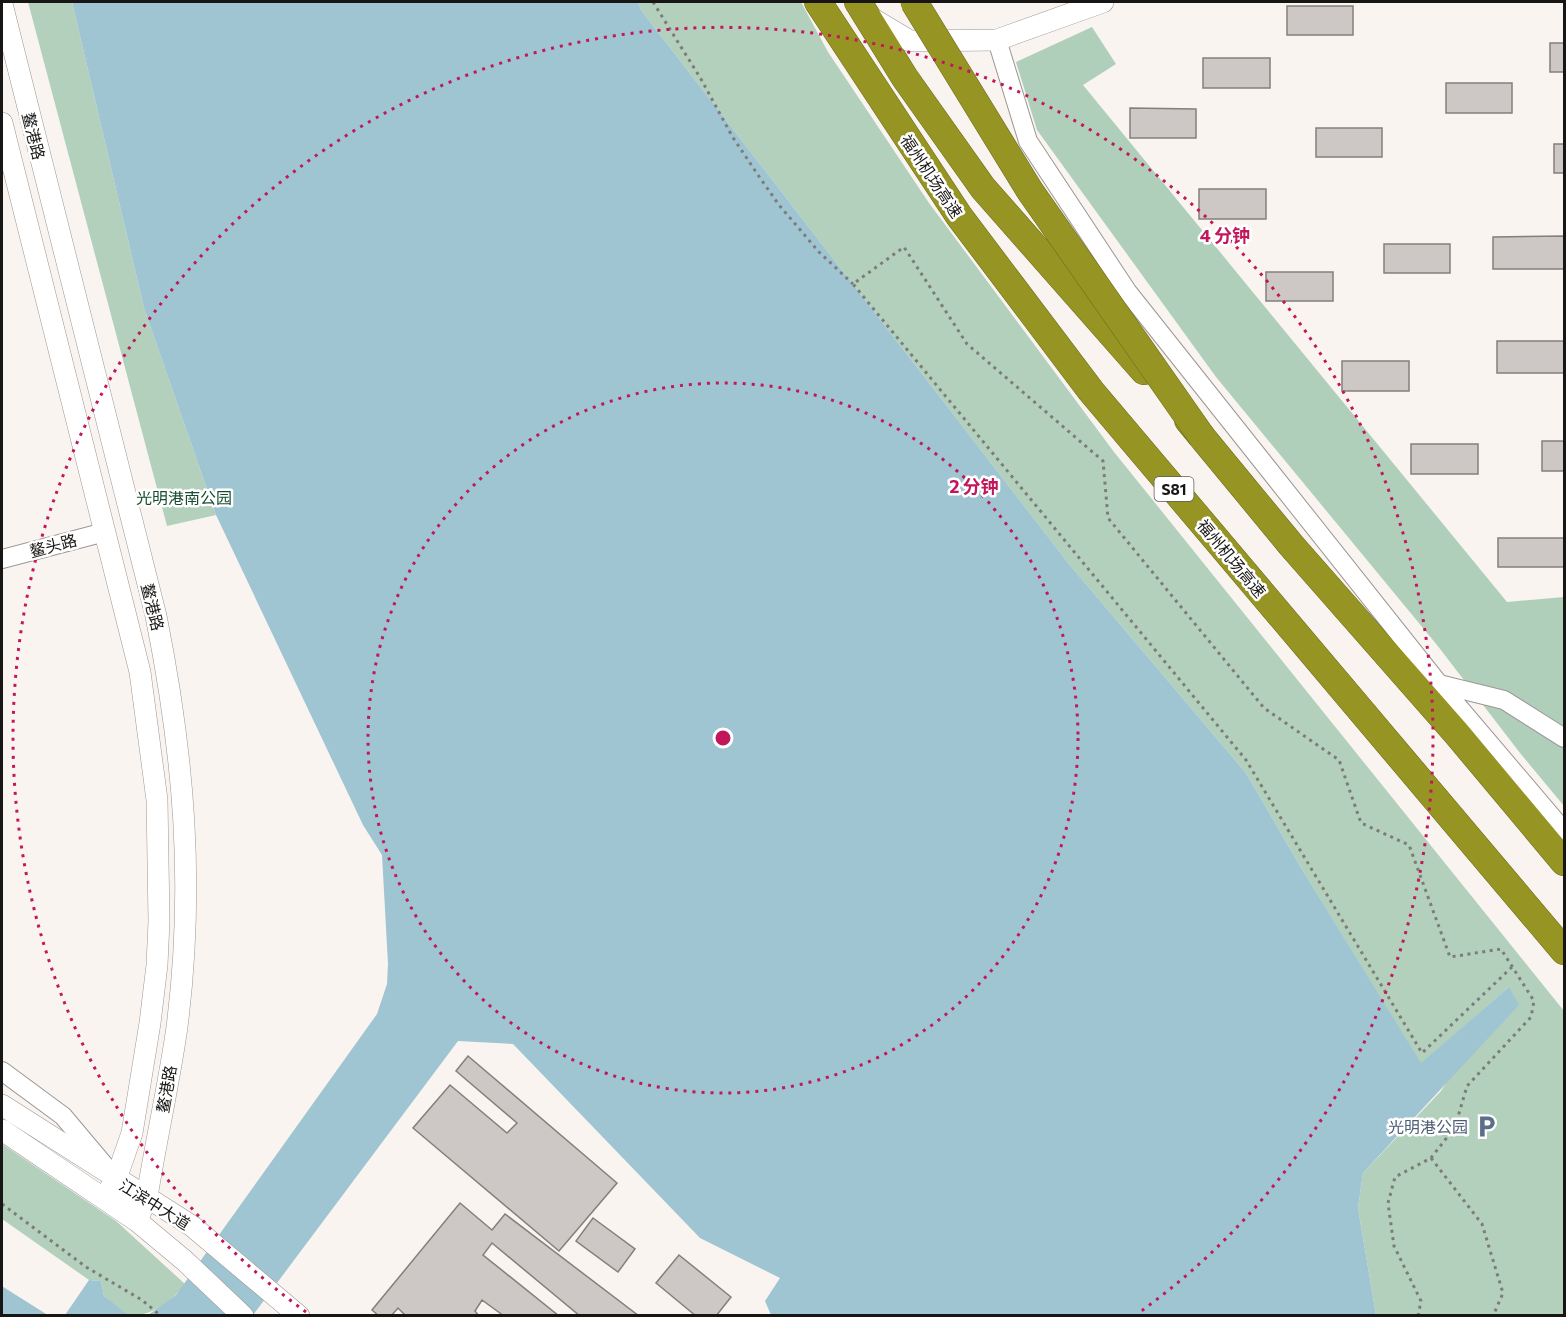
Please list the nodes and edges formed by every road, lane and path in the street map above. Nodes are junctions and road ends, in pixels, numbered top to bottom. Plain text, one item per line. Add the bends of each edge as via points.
1 (653, 2) edge
2 (818, 2) edge
3 (860, 2) edge
4 (914, 2) edge
5 (1102, 2) edge
6 (2, 4) edge
7 (997, 40) junction
8 (2, 123) edge
9 (853, 284) junction
10 (1202, 437) junction
11 (105, 532) junction
12 (2, 559) edge
13 (1440, 684) junction
14 (1564, 738) edge
15 (1564, 831) edge
16 (1564, 862) edge
17 (1564, 951) edge
18 (1512, 968) junction
19 (2, 1071) edge
20 (2, 1105) edge
21 (2, 1130) edge
22 (1431, 1158) junction
23 (116, 1179) junction
24 (147, 1197) junction
25 (104, 1198) junction
26 (2, 1204) edge
27 (137, 1221) junction
28 (161, 1316) edge
29 (243, 1316) edge
30 (299, 1316) edge
31 (1418, 1316) edge
32 (1493, 1316) edge

1 - 9 path via 758,175 819,252
2 - 17 highway, 福州机场高速 / S81 via 959,216 1092,391
3 - 7 main road via 868,16 910,41
3 - 10 highway, 福州机场高速, bridge via 904,78 983,188
4 - 10 highway, bridge via 1030,191
5 - 7 main road
6 - 24 main road, 鳌港路 via 156,616 180,765 187,874 182,972 169,1077
7 - 13 street via 1028,141 1127,291
8 - 11 main road, 鳌港路
9 - 18 path via 904,247 967,344 1103,461 1108,518 1264,708 1339,760 1361,823 1409,845 1450,957 1501,949
9 - 18 path via 1246,759 1422,1053
10 - 16 highway, 福州机场高速
11 - 12 street, 鳌头路
11 - 23 main road, 鳌港路 via 146,707 159,852 157,964 150,1023 132,1133
13 - 14 street via 1504,700
13 - 15 street
18 - 22 path via 1534,1001 1531,1017 1467,1086 1455,1127
19 - 23 street via 63,1116
20 - 23 main road, 江滨中大道
21 - 25 main road, 江滨中大道
22 - 31 path via 1395,1177 1388,1203 1394,1246 1421,1301
22 - 32 path via 1482,1224 1503,1293
23 - 24 main road, 江滨中大道
23 - 25 main road, 鳌港路
23 - 27 street
24 - 27 main road, 鳌港路
24 - 30 main road, 江滨中大道 via 192,1226
25 - 27 main road, 江滨中大道
26 - 28 path via 86,1267 142,1300
27 - 29 main road, 江滨中大道

